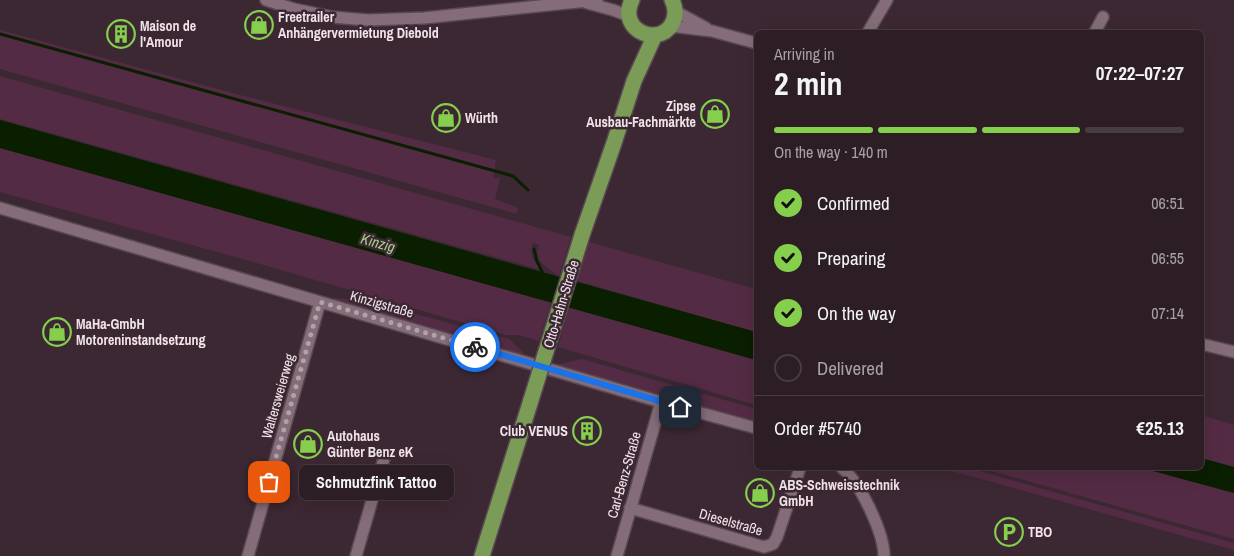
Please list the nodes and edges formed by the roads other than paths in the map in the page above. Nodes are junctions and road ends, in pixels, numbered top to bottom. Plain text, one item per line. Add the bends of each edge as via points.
1 (266, 0) edge
2 (597, 0) edge
3 (632, 0) edge
4 (887, 0) edge
5 (585, 2) junction
6 (673, 5) edge
7 (629, 16) junction
8 (1104, 18) dead end
9 (670, 26) junction
10 (869, 30) edge
11 (1096, 30) edge
12 (638, 31) junction
13 (712, 31) junction
14 (655, 35) junction
15 (754, 42) edge
16 (634, 81) junction
17 (0, 208) edge
18 (320, 302) junction
19 (1204, 345) edge
20 (1234, 352) edge
21 (661, 402) junction
22 (754, 427) edge
23 (385, 455) dead end
24 (799, 470) edge
25 (845, 470) edge
26 (630, 508) junction
27 (248, 556) edge
28 (356, 556) edge
29 (482, 556) edge
30 (616, 556) edge
31 (884, 556) edge

1 - 5 street via 332,17 368,20 424,18
2 - 5 street
3 - 7 main road
4 - 10 street
5 - 7 street
6 - 9 main road via 674,17
6 - 13 street
7 - 12 main road
8 - 11 street
9 - 13 street
9 - 14 main road
12 - 14 main road
12 - 16 main road, Otto-Hahn-Straße
13 - 15 street
14 - 16 main road, Otto-Hahn-Straße
16 - 29 main road, Otto-Hahn-Straße, bridge via 582,235
17 - 18 street, Kinzigstraße
18 - 21 street, Kinzigstraße
18 - 27 street, Waltersweierweg
19 - 20 street
21 - 22 street, Kinzigstraße
21 - 26 street, Carl-Benz-Straße
23 - 28 street
24 - 26 street, Dieselstraße via 777,537 773,544 764,547
25 - 31 street via 871,510
26 - 30 street, Carl-Benz-Straße

